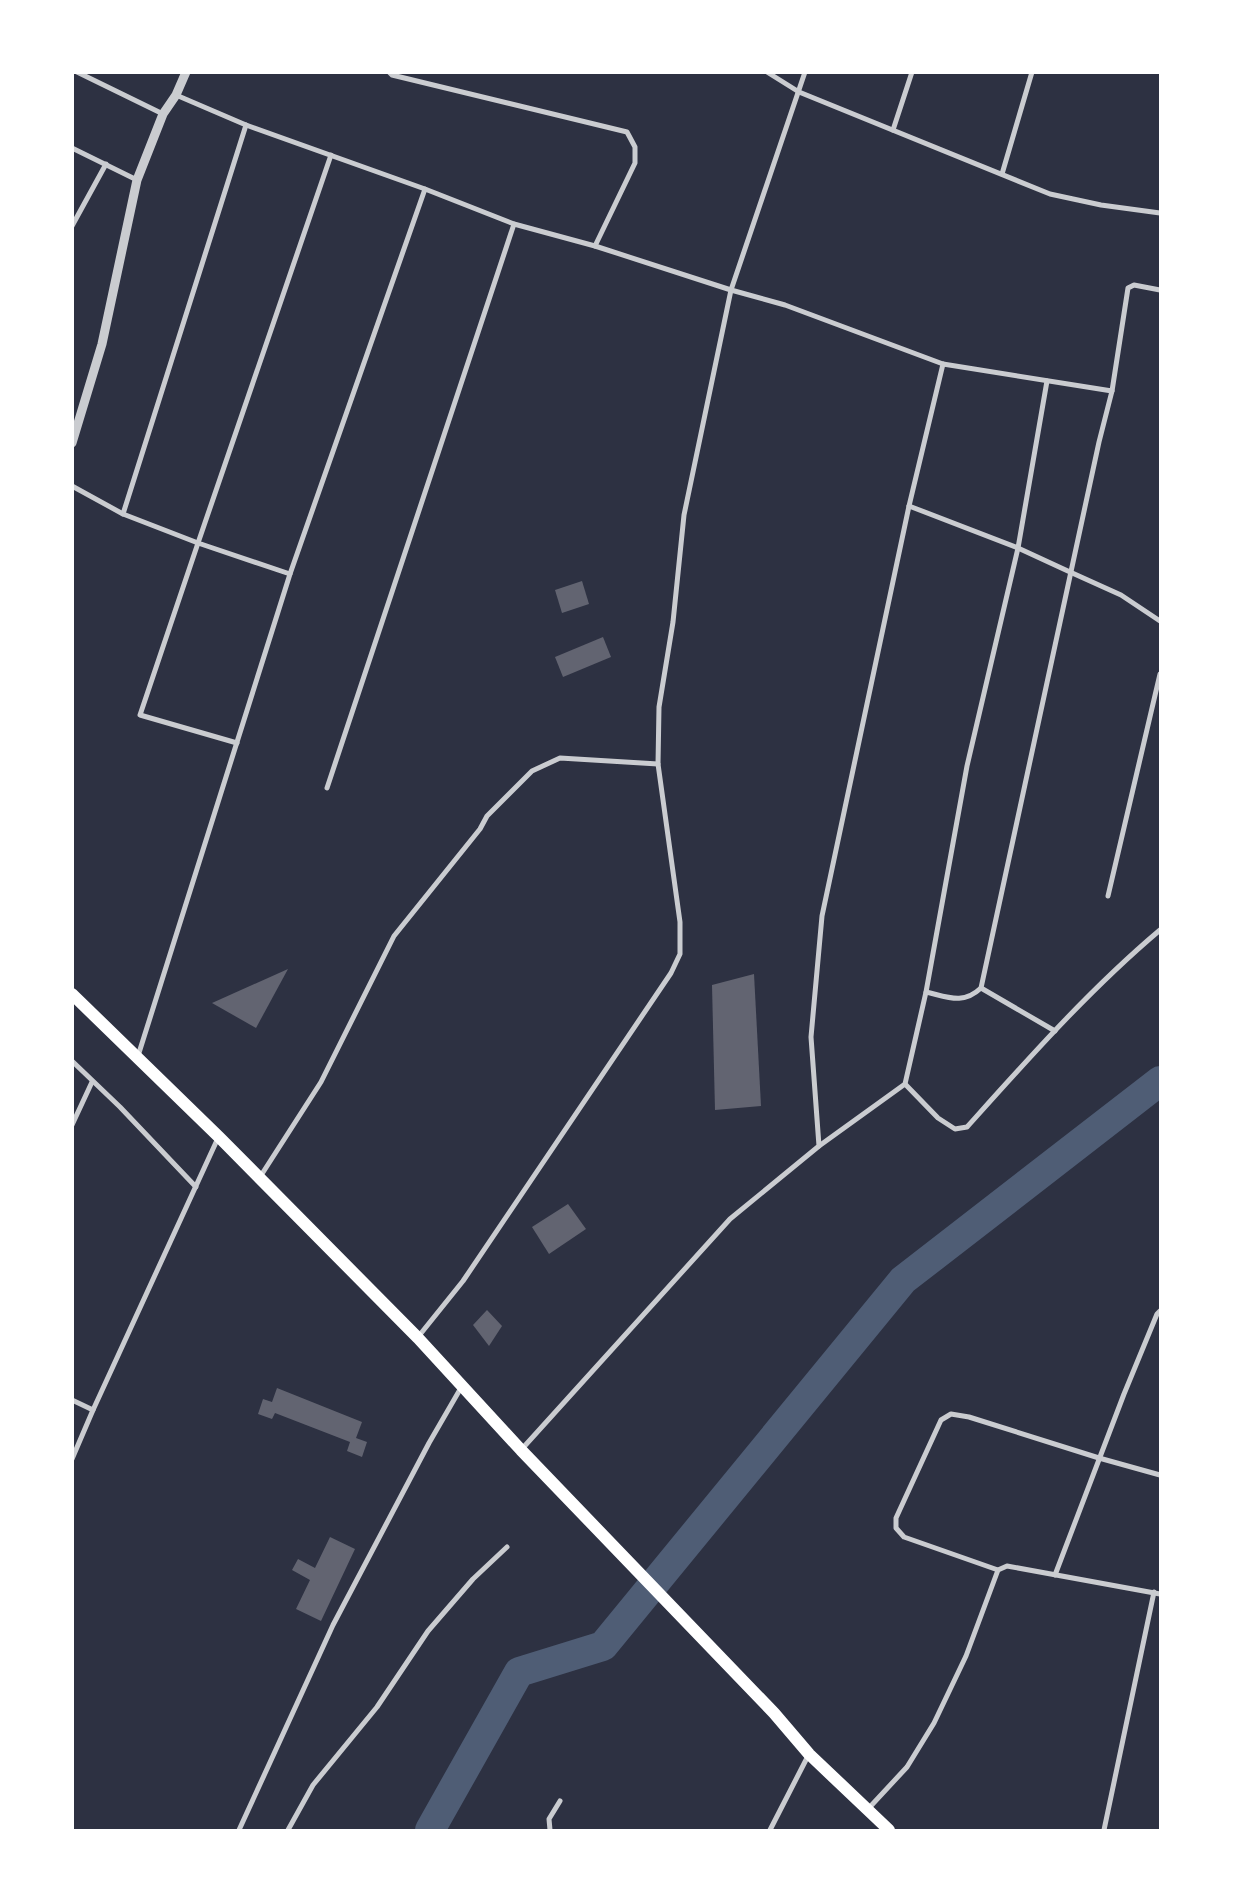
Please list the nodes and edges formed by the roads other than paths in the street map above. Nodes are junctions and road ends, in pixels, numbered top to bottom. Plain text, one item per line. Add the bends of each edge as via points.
1 (77, 72) edge
2 (186, 72) edge
3 (389, 72) edge
4 (767, 72) edge
5 (804, 72) edge
6 (912, 72) edge
7 (1032, 72) edge
8 (799, 92) junction
9 (176, 95) junction
10 (162, 114) junction
11 (246, 125) junction
12 (894, 130) junction
13 (72, 148) edge
14 (331, 155) junction
15 (106, 164) junction
16 (1002, 174) junction
17 (137, 180) junction
18 (425, 189) junction
19 (1160, 213) edge
20 (514, 224) junction
21 (72, 226) edge
22 (595, 246) junction
23 (731, 290) junction
24 (1160, 290) edge
25 (943, 364) junction
26 (1047, 381) junction
27 (1112, 390) junction
28 (72, 443) edge
29 (72, 486) edge
30 (909, 506) junction
31 (123, 514) junction
32 (198, 543) junction
33 (1018, 548) junction
34 (1070, 572) junction
35 (290, 574) junction
36 (1160, 621) edge
37 (1160, 674) edge
38 (237, 743) junction
39 (658, 764) junction
40 (327, 788) dead end
41 (1108, 896) dead end
42 (1160, 930) edge
43 (981, 988) junction
44 (926, 992) junction
45 (72, 994) edge
46 (1054, 1031) junction
47 (138, 1057) junction
48 (72, 1062) edge
49 (92, 1082) junction
50 (905, 1084) junction
51 (72, 1125) edge
52 (219, 1137) junction
53 (819, 1146) junction
54 (260, 1178) junction
55 (196, 1187) junction
56 (1160, 1311) edge
57 (418, 1338) junction
58 (462, 1386) junction
59 (72, 1400) edge
60 (93, 1410) junction
61 (521, 1450) junction
62 (1099, 1458) junction
63 (72, 1459) edge
64 (1160, 1475) edge
65 (507, 1547) dead end
66 (998, 1570) junction
67 (1055, 1575) junction
68 (1157, 1593) edge
69 (809, 1754) junction
70 (560, 1801) dead end
71 (868, 1809) junction
72 (239, 1830) edge
73 (288, 1830) edge
74 (550, 1830) edge
75 (770, 1830) edge
76 (889, 1830) edge
77 (1104, 1830) edge

1 - 10 street
2 - 9 street
3 - 22 street via 627,132 635,147 635,163
4 - 8 street
5 - 8 street
6 - 12 street
7 - 16 street
8 - 12 street
8 - 23 street
9 - 10 street
9 - 11 street
10 - 17 street
11 - 14 street
11 - 31 street
12 - 16 street
13 - 15 street
14 - 18 street
14 - 32 street
15 - 17 street
15 - 21 street
16 - 19 street via 1050,194
17 - 28 street via 102,344
18 - 20 street
18 - 35 street
20 - 22 street
20 - 40 street
22 - 23 street
23 - 25 street via 785,305
23 - 39 street via 684,515 673,622 659,707
24 - 27 street via 1134,285 1128,288
25 - 26 street
25 - 30 street
26 - 27 street
26 - 33 street
27 - 34 street
29 - 31 street
30 - 33 street
30 - 53 street via 822,916 811,1038
31 - 32 street
32 - 35 street
32 - 38 street via 140,714
33 - 34 street
33 - 44 street via 967,766
34 - 36 street via 1121,595
34 - 43 street
35 - 38 street
37 - 41 street
38 - 47 street
39 - 54 street via 560,758 532,771 488,816 394,936 321,1082
39 - 57 street via 680,922 680,954 464,1281
42 - 46 street via 1122,962
43 - 44 street via 973,995 958,999
43 - 46 street
44 - 50 street
45 - 47 main road
46 - 50 street via 967,1127 955,1129 938,1118
47 - 52 main road
48 - 49 street
49 - 51 street
49 - 55 street
50 - 53 street
52 - 54 main road
52 - 55 street
53 - 61 street via 730,1219
54 - 57 main road
55 - 60 street
56 - 62 street
57 - 58 main road
58 - 61 main road
58 - 72 street via 333,1625
59 - 60 street
60 - 63 street
61 - 69 main road
62 - 64 street
62 - 66 street via 969,1417 951,1414 941,1420 896,1518 896,1528 904,1537
62 - 67 street
65 - 73 street via 473,1579 428,1631 377,1707 313,1785
66 - 67 street via 1008,1566
66 - 71 street via 966,1656 934,1722 907,1766
67 - 68 street
68 - 77 street
69 - 71 main road
69 - 75 street
70 - 74 street via 549,1819
71 - 76 main road

